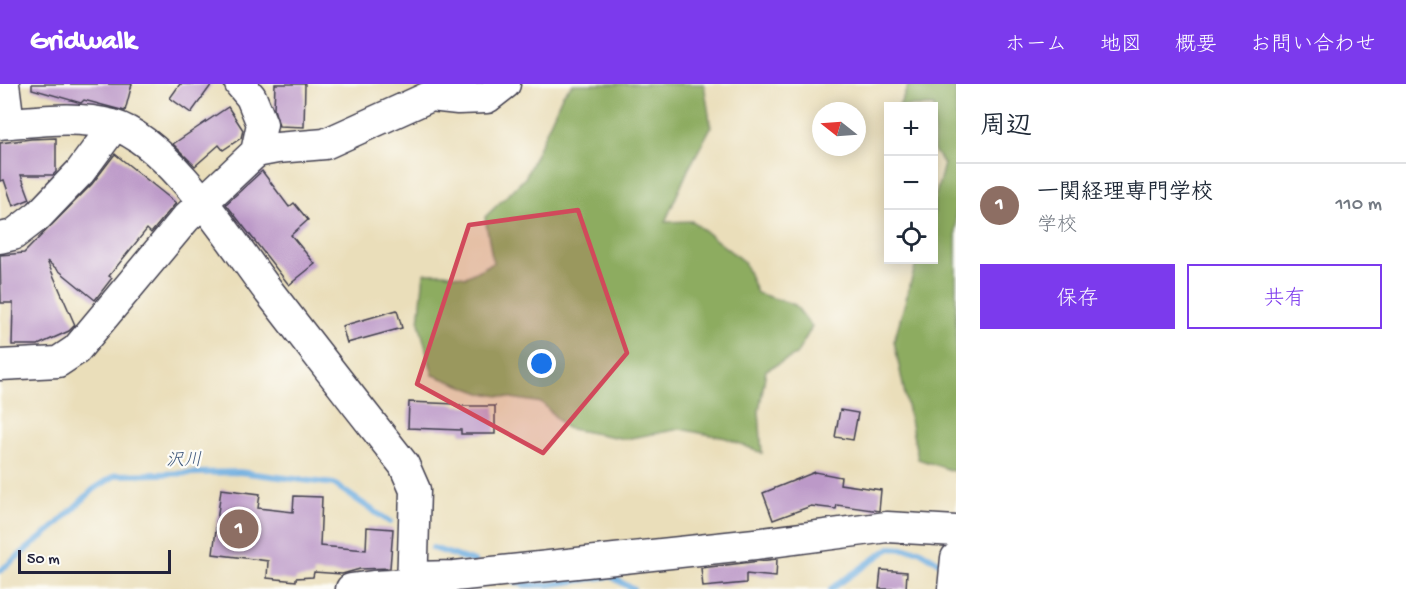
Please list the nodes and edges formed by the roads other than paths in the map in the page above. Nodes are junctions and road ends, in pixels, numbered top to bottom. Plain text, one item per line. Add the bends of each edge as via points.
1 (4, 84) edge
2 (240, 84) edge
3 (505, 84) edge
4 (5, 124) edge
5 (114, 126) junction
6 (256, 152) junction
7 (202, 202) junction
8 (0, 238) edge
9 (0, 365) edge
10 (956, 531) edge
11 (413, 583) edge
12 (351, 589) edge

1 - 4 street
2 - 6 street via 251,97 262,124
3 - 6 street via 487,98 431,96 326,144
4 - 5 street via 74,118
5 - 7 street via 140,139 166,161
5 - 8 street via 39,215 13,235
6 - 7 street
7 - 9 street via 76,350 58,362
7 - 11 street via 404,465 415,490
10 - 11 street via 886,527
11 - 12 street

